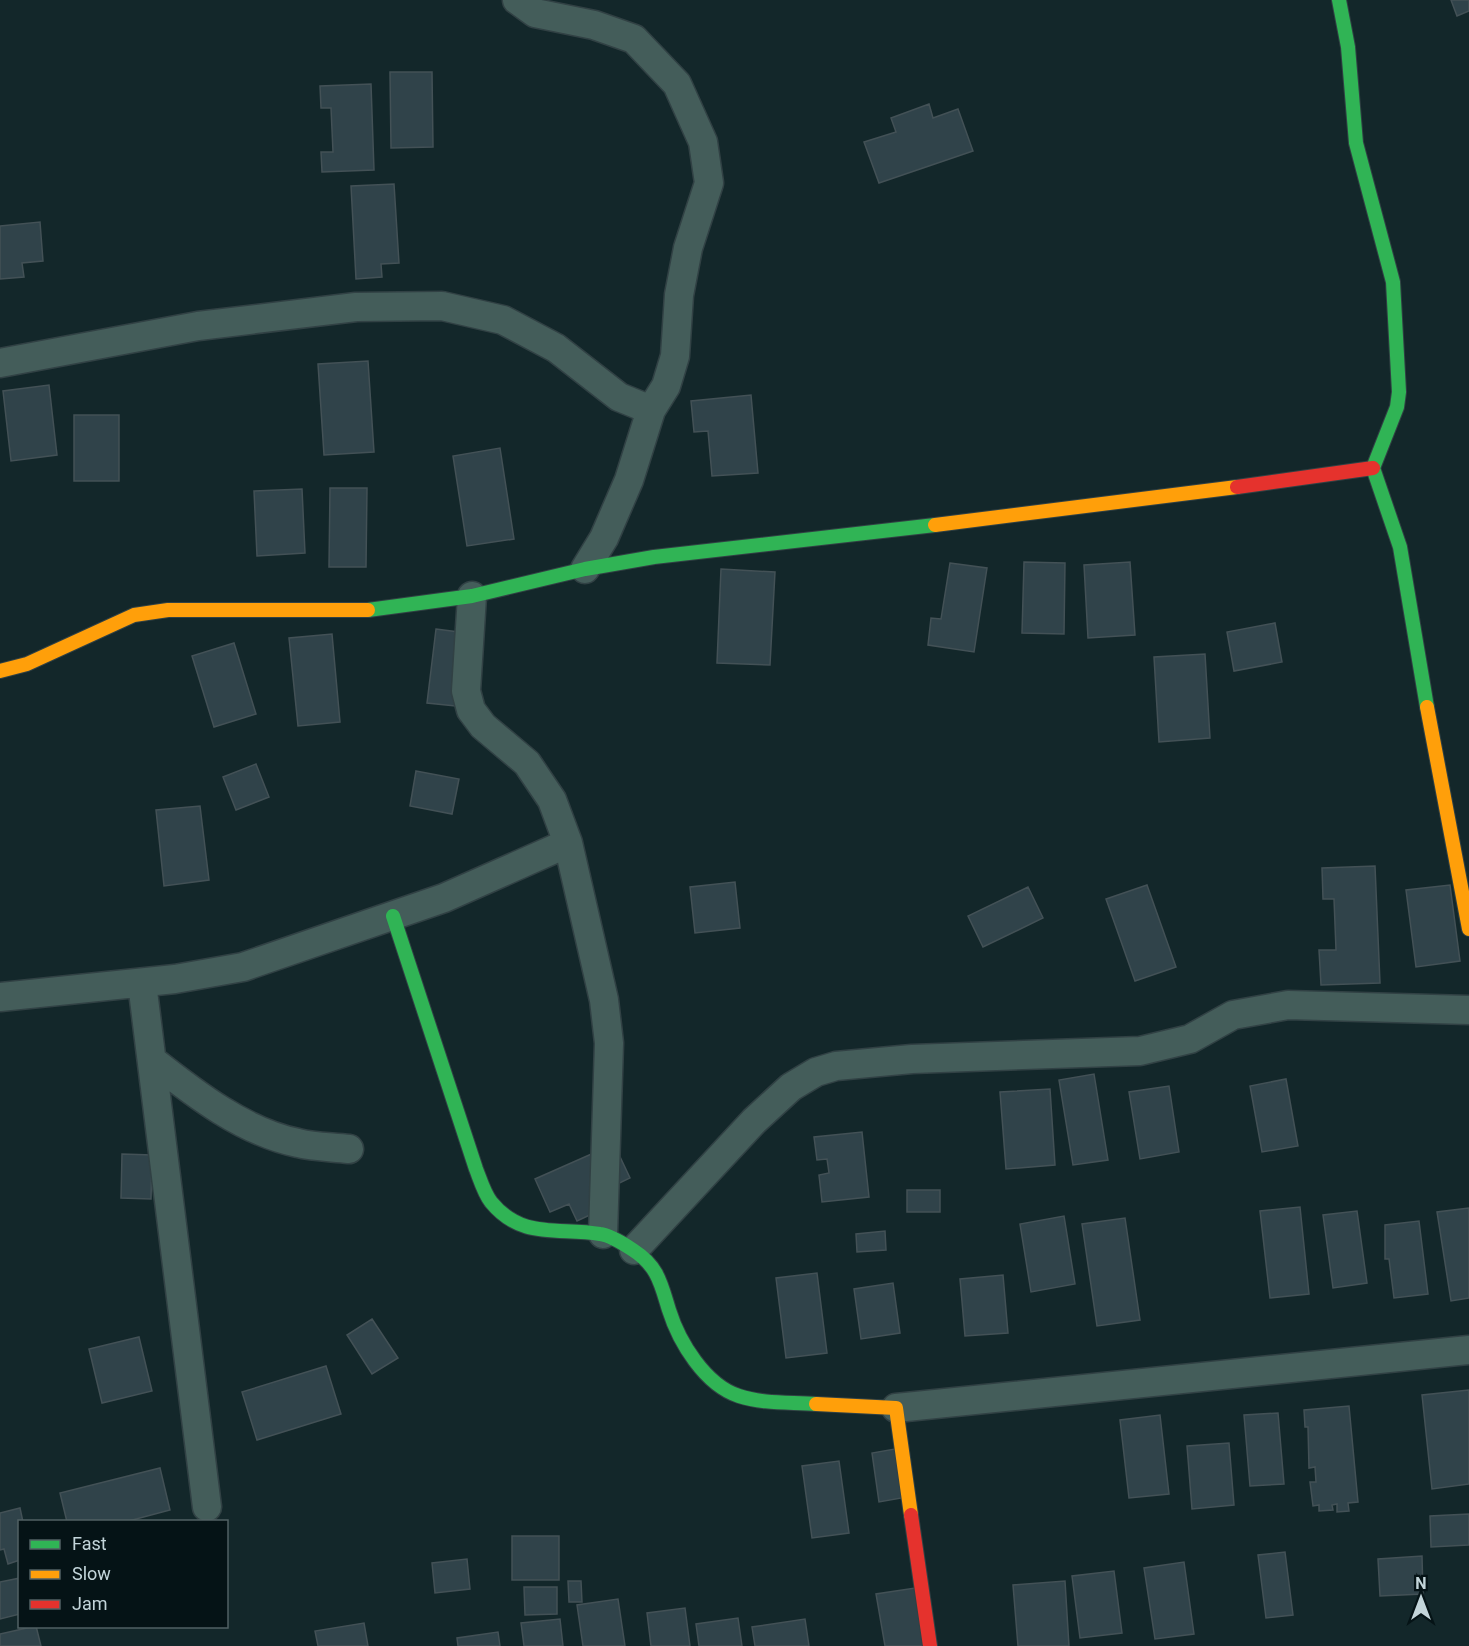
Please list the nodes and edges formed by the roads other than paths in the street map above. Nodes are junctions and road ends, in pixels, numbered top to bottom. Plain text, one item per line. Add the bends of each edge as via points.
1 (516, 0) edge
2 (1339, 0) edge
3 (0, 363) edge
4 (651, 410) junction
5 (1373, 468) junction
6 (585, 569) junction
7 (472, 596) junction
8 (0, 671) edge
9 (568, 843) junction
10 (393, 916) junction
11 (1469, 929) edge
12 (142, 983) junction
13 (0, 997) edge
14 (1469, 1010) edge
15 (153, 1061) junction
16 (349, 1149) dead end
17 (603, 1234) junction
18 (634, 1250) junction
19 (1469, 1350) edge
20 (896, 1408) junction
21 (207, 1507) dead end
22 (930, 1646) edge

1 - 4 street via 535,13 594,25 634,39 677,84 703,142 709,183 688,248 675,356 666,386
2 - 5 street via 1348,48 1356,143 1393,282 1399,364 1397,407
3 - 4 street via 198,326 356,307 442,306 503,320 556,348 619,397
4 - 6 street via 629,480 604,538
5 - 6 street via 1081,509 654,557
5 - 11 street via 1400,547 1438,775
6 - 7 street
7 - 8 street via 354,612 168,610 134,615 27,664
7 - 9 street via 466,691 471,710 483,726 527,763 552,800
9 - 10 street via 444,898
9 - 17 street via 604,1000 609,1043
10 - 12 street via 243,967
10 - 17 street via 490,1201 510,1220 528,1229
12 - 13 street
12 - 15 street
14 - 18 street via 1288,1005 1233,1015 1190,1039 1140,1051 912,1059 836,1066 816,1072 791,1087 754,1121
15 - 16 street via 196,1095 258,1130 297,1143
15 - 21 street
17 - 18 street
18 - 20 street via 657,1271 676,1331 720,1386 738,1396 764,1401
19 - 20 street
20 - 22 street

